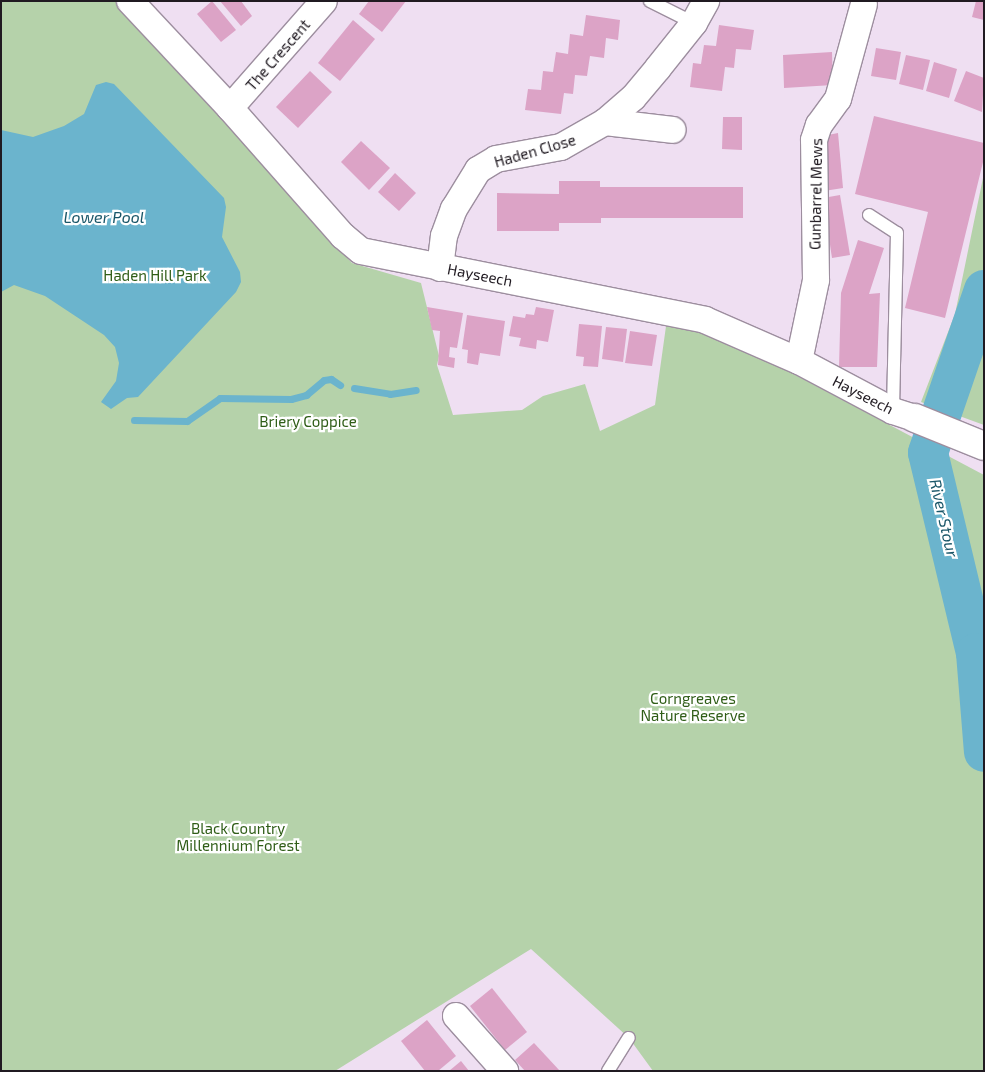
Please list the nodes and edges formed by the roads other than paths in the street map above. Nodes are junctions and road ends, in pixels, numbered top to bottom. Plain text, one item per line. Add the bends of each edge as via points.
1 (130, 1) edge
2 (324, 1) edge
3 (650, 1) edge
4 (864, 4) dead end
5 (700, 12) edge
6 (230, 108) junction
7 (605, 122) junction
8 (673, 130) dead end
9 (869, 215) dead end
10 (440, 268) junction
11 (799, 362) junction
12 (904, 415) junction
13 (975, 443) edge
14 (456, 1016) dead end
15 (629, 1038) dead end
16 (505, 1071) edge
17 (608, 1071) edge

1 - 6 street, Hayseech
2 - 6 street, The Crescent
3 - 5 lane
4 - 11 street, Gunbarrel Mews via 838,99 819,125 814,140 816,280
5 - 7 street, Haden Close via 634,98
6 - 10 street, Hayseech via 361,252
7 - 8 street
7 - 10 street, Haden Close via 561,147 496,159 478,170 454,209 444,236
9 - 12 lane via 897,233
10 - 11 street, Hayseech via 705,320
11 - 12 street, Hayseech
12 - 13 street
14 - 16 street
15 - 17 lane

